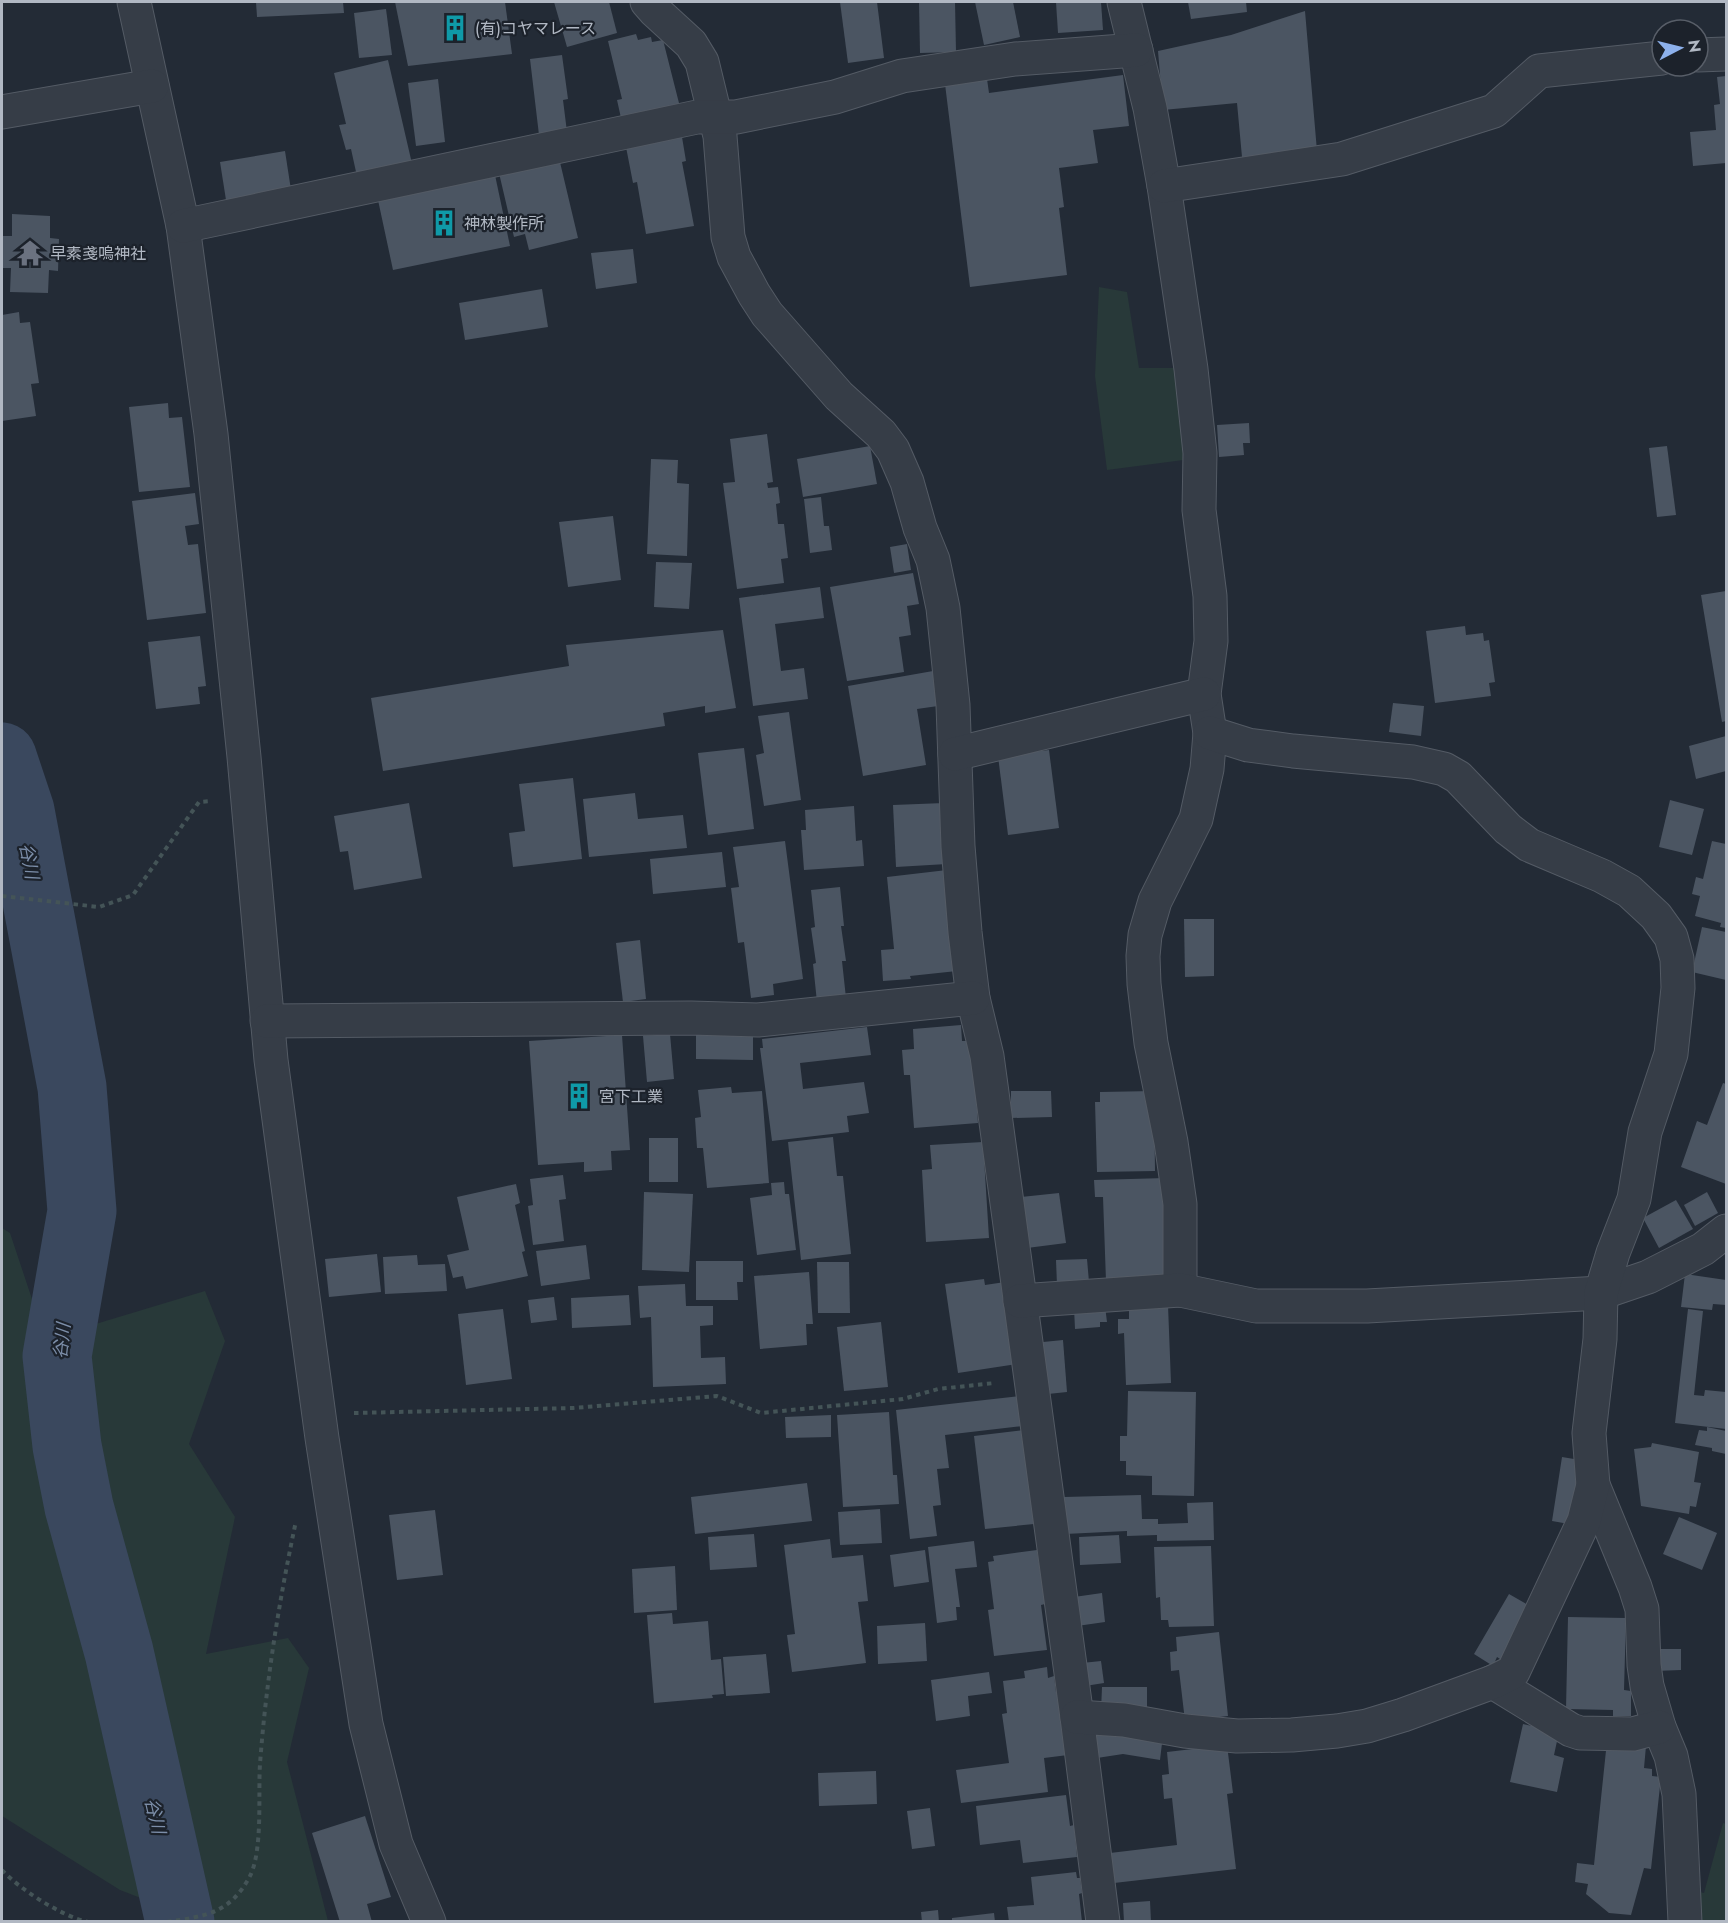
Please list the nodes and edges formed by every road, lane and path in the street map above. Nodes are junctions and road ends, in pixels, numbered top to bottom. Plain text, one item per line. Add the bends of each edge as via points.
1 (134, 2) edge
2 (647, 2) edge
3 (1124, 2) edge
4 (1136, 50) junction
5 (1726, 54) edge
6 (1710, 55) edge
7 (1650, 59) edge
8 (152, 86) junction
9 (2, 112) edge
10 (716, 117) junction
11 (1164, 186) junction
12 (183, 226) junction
13 (1204, 694) junction
14 (1210, 733) junction
15 (955, 754) junction
16 (248, 798) junction
17 (2, 896) edge
18 (973, 998) junction
19 (267, 1021) junction
20 (1726, 1231) edge
21 (1180, 1290) junction
22 (1601, 1293) junction
23 (1020, 1301) junction
24 (1031, 1380) junction
25 (319, 1414) junction
26 (1593, 1485) junction
27 (298, 1512) dead end
28 (1493, 1682) junction
29 (1077, 1717) junction
30 (1659, 1726) junction
31 (2, 1870) edge
32 (88, 1922) edge
33 (167, 1922) edge
34 (429, 1922) edge
35 (1103, 1922) edge
36 (1685, 1922) edge

1 - 8 street
2 - 10 street via 691,44 702,62
3 - 4 street
4 - 10 street via 1015,59 913,74 834,98 736,117
4 - 11 street
5 - 6 street
7 - 11 street via 1539,71 1494,111 1342,159
8 - 9 street
8 - 12 street
10 - 12 street via 697,117
10 - 15 street via 728,237 734,257 767,314 839,396 881,434 907,482 933,560 943,608
11 - 13 street via 1200,453 1199,510 1210,596
12 - 16 street via 211,434
13 - 14 street
13 - 15 street
14 - 21 street via 1196,819 1155,902 1143,956 1151,1043 1180,1204
14 - 22 street via 1248,745 1444,768 1529,845 1629,891 1656,916 1671,937 1678,988 1671,1054 1646,1132 1634,1199
15 - 18 street via 964,932
16 - 17 path via 199,802 133,895 99,907
16 - 19 street
18 - 19 street via 758,1020
18 - 23 street via 987,1056
19 - 25 street
20 - 22 street via 1703,1249 1648,1277
21 - 22 street via 1256,1306 1366,1306
21 - 23 street
22 - 26 street via 1589,1433
23 - 24 street
24 - 25 path via 938,1389 903,1399 761,1413 717,1396 573,1408
24 - 29 street
25 - 34 street via 366,1724 396,1844
26 - 28 street via 1577,1538 1513,1672
26 - 30 street via 1642,1609 1647,1686
27 - 33 path via 277,1616 260,1764 257,1853 250,1876 232,1901 215,1913
28 - 29 street via 1368,1726 1292,1735 1237,1736
28 - 30 street via 1580,1733 1633,1734
29 - 35 street
30 - 36 street via 1671,1756 1679,1794
31 - 32 path via 45,1904

